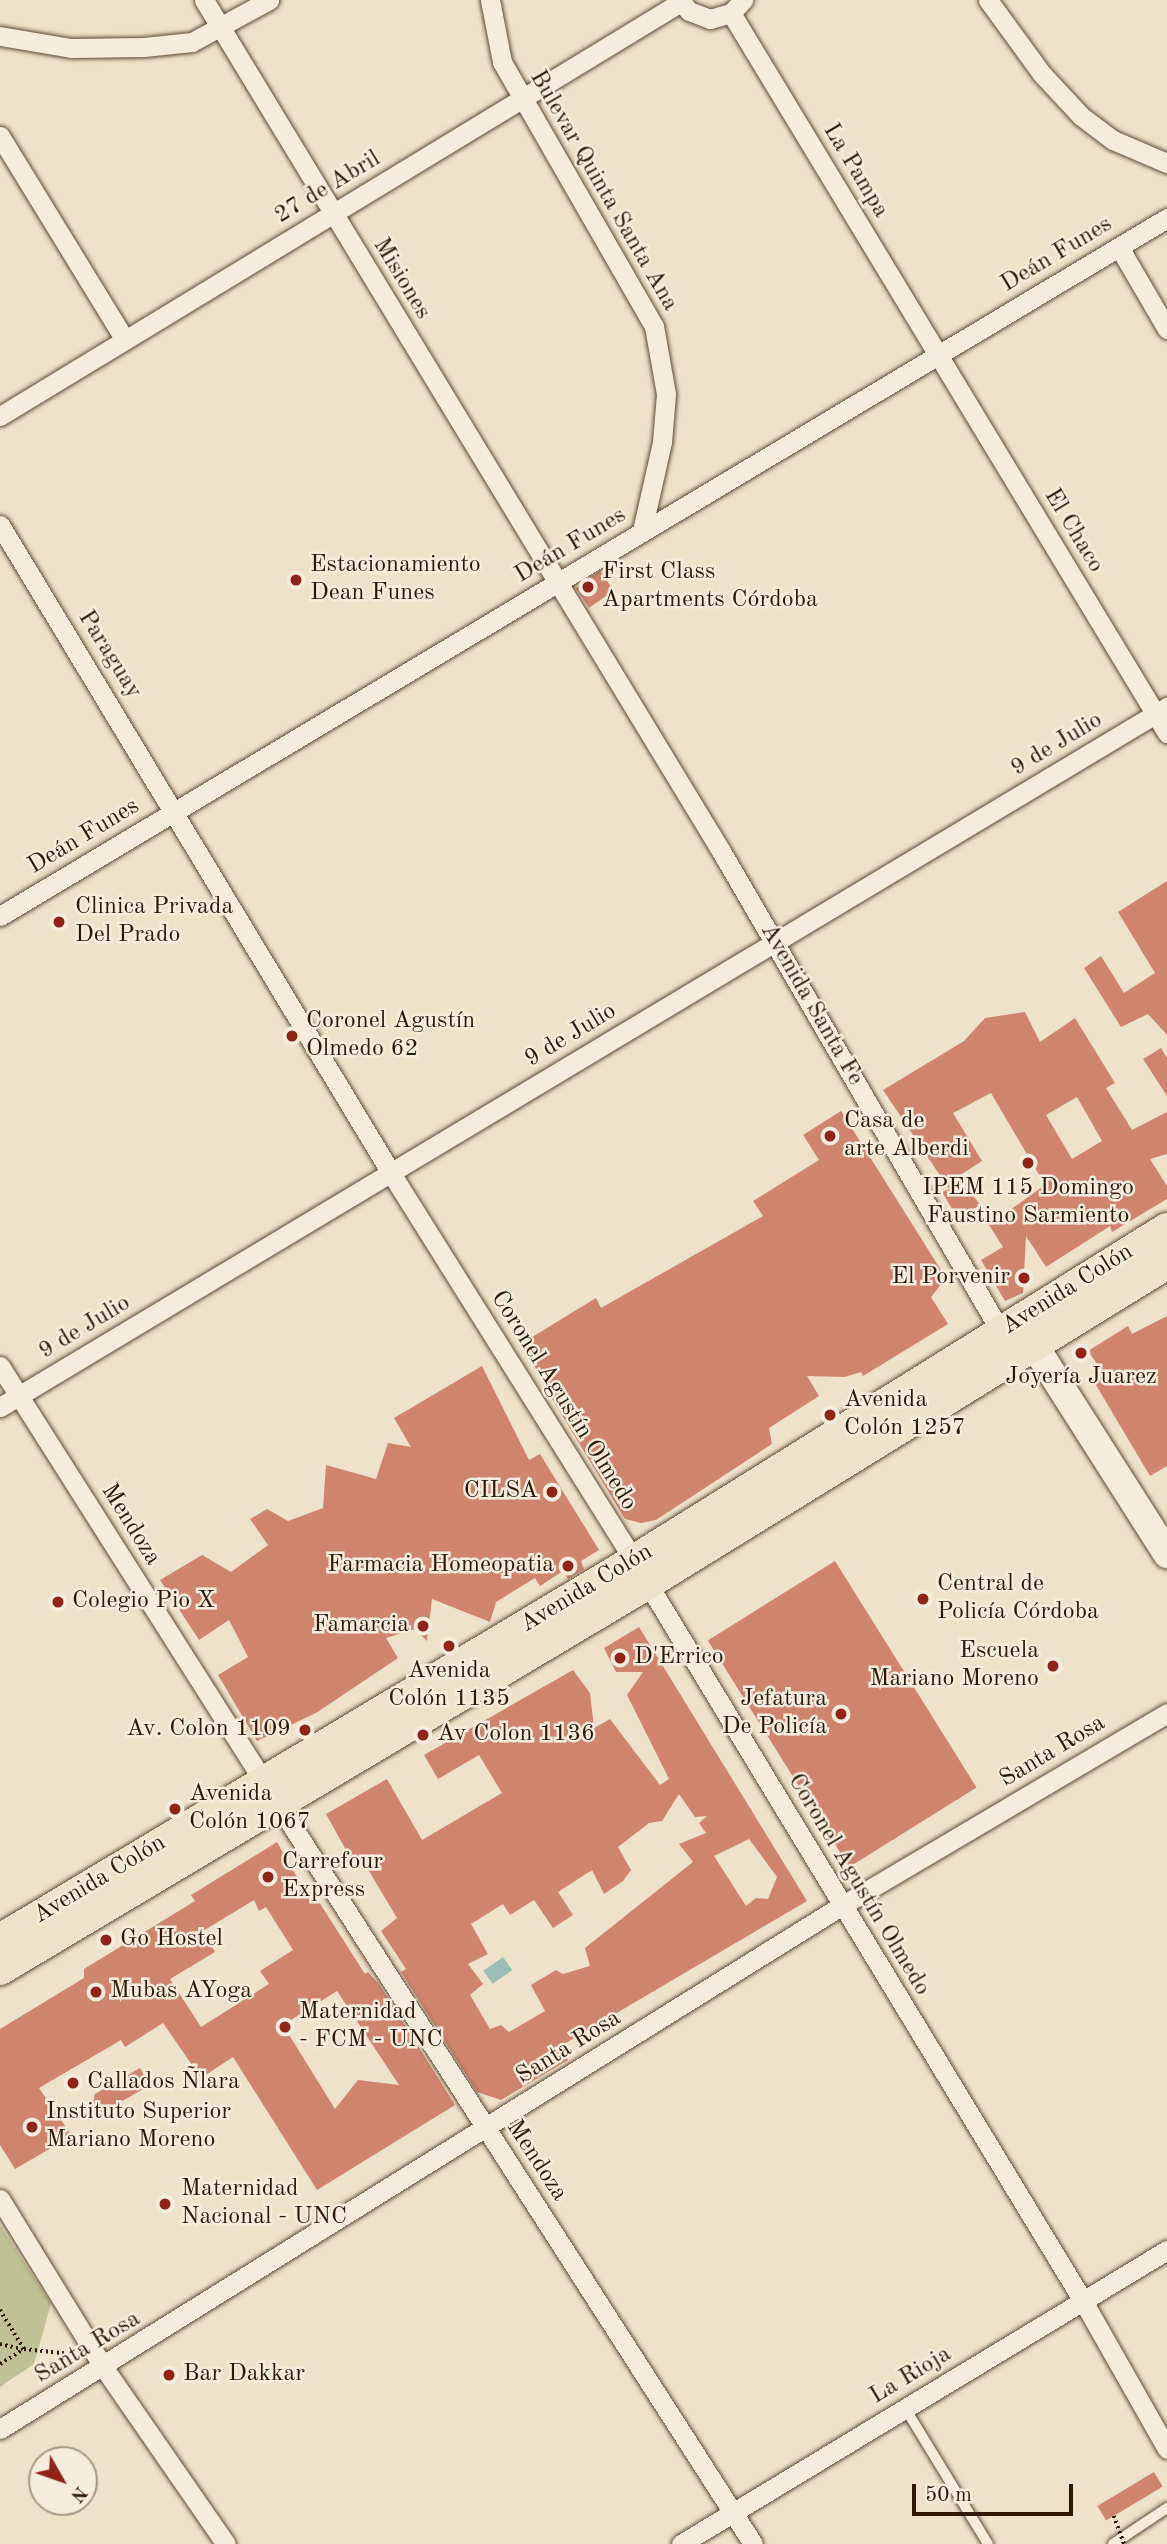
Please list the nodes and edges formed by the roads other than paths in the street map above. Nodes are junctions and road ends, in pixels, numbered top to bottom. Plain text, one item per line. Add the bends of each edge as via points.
1 (204, 0) edge
2 (269, 0) edge
3 (490, 0) edge
4 (988, 0) edge
5 (681, 1) edge
6 (737, 6) edge
7 (221, 28) junction
8 (0, 36) edge
9 (522, 100) junction
10 (0, 136) edge
11 (1167, 163) edge
12 (333, 214) junction
13 (1167, 218) edge
14 (1119, 247) junction
15 (1167, 329) edge
16 (125, 340) junction
17 (937, 355) junction
18 (0, 416) edge
19 (0, 525) edge
20 (642, 531) junction
21 (555, 584) junction
22 (1161, 711) edge
23 (1167, 733) edge
24 (176, 811) junction
25 (0, 916) edge
26 (775, 942) junction
27 (391, 1173) junction
28 (1167, 1228) edge
29 (1167, 1263) edge
30 (1001, 1332) junction
31 (1034, 1345) junction
32 (0, 1366) edge
33 (19, 1396) junction
34 (0, 1407) edge
35 (1167, 1554) edge
36 (641, 1572) junction
37 (1167, 1713) edge
38 (271, 1793) junction
39 (841, 1906) junction
40 (0, 1940) edge
41 (0, 1969) edge
42 (486, 2129) junction
43 (0, 2199) edge
44 (1167, 2250) edge
45 (1083, 2301) junction
46 (101, 2363) junction
47 (905, 2407) junction
48 (0, 2429) edge
49 (1167, 2449) edge
50 (1167, 2508) edge
51 (733, 2513) junction
52 (226, 2544) edge
53 (681, 2544) edge
54 (753, 2544) edge
55 (988, 2544) edge
56 (1113, 2544) edge

1 - 7 street, Misiones
2 - 7 street
3 - 9 street, Bulevar Quinta Santa Ana via 502,62
4 - 11 street via 1042,74 1081,116 1113,140
5 - 6 street via 699,17 721,18
5 - 9 street, 27 de Abril
6 - 17 street, La Pampa
7 - 8 street via 192,42 144,47 71,48
7 - 12 street, Misiones
9 - 12 street, 27 de Abril
9 - 20 street, Bulevar Quinta Santa Ana via 654,326 666,394 662,442
10 - 16 street
12 - 16 street, 27 de Abril
12 - 21 street, Misiones
13 - 14 street, Deán Funes
14 - 15 street
14 - 17 street, Deán Funes
16 - 18 street, 27 de Abril
17 - 20 street, Deán Funes
17 - 22 street, El Chaco
19 - 24 street, Paraguay
20 - 21 street, Deán Funes
21 - 24 street, Deán Funes
21 - 26 street, Avenida Santa Fe
22 - 23 street, El Chaco
22 - 26 street, 9 de Julio
24 - 25 street, Deán Funes
24 - 27 street, Coronel Agustín Olmedo
26 - 27 street, 9 de Julio
26 - 30 street, Avenida Santa Fe
27 - 33 street, 9 de Julio
27 - 36 street, Coronel Agustín Olmedo
28 - 30 main road, Avenida Colón
29 - 31 main road, Avenida Colón
30 - 31 main road
30 - 36 main road, Avenida Colón
31 - 35 main road
31 - 36 main road, Avenida Colón
32 - 33 street, Mendoza
33 - 34 street, 9 de Julio
33 - 38 street, Mendoza
36 - 38 main road, Avenida Colón
36 - 39 street, Coronel Agustín Olmedo
37 - 39 street, Santa Rosa
38 - 40 main road, Avenida Colón
38 - 41 main road, Avenida Colón
38 - 42 street, Mendoza
39 - 42 street, Santa Rosa
39 - 45 street, Coronel Agustín Olmedo
42 - 46 street, Santa Rosa
42 - 51 street, Mendoza
43 - 46 street
44 - 45 street, La Rioja
45 - 47 street, La Rioja
45 - 49 street, Coronel Agustín Olmedo
46 - 48 street, Santa Rosa
46 - 52 street
47 - 51 street, La Rioja
47 - 55 lane
50 - 56 lane
51 - 53 street, La Rioja
51 - 54 street, Mendoza

